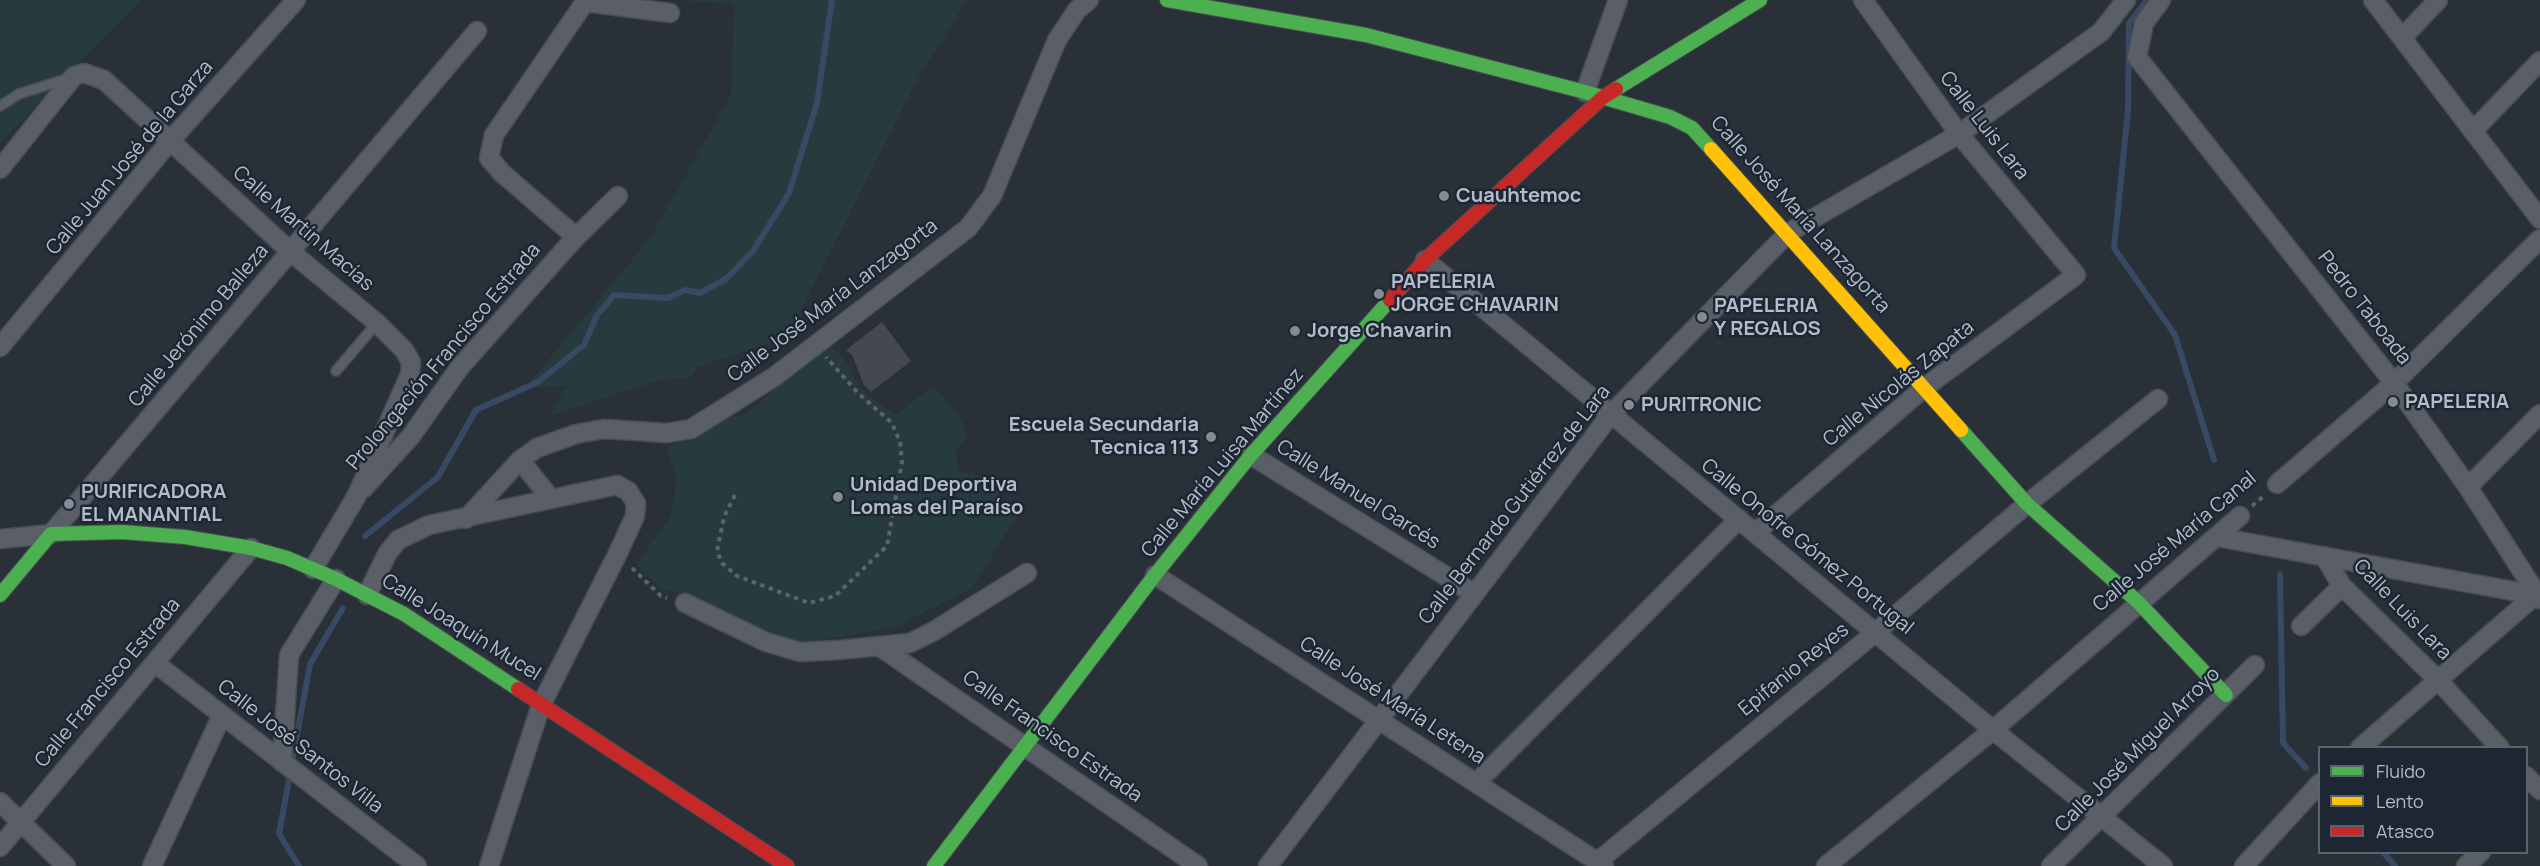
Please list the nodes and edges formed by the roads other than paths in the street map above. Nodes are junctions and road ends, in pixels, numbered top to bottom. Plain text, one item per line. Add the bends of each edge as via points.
1 (296, 0) edge
2 (1089, 0) edge
3 (1167, 0) edge
4 (1618, 0) edge
5 (1760, 0) edge
6 (1863, 0) edge
7 (2126, 0) edge
8 (2161, 0) edge
9 (2373, 0) edge
10 (2438, 0) edge
11 (670, 13) dead end
12 (477, 31) dead end
13 (2402, 38) junction
14 (2540, 61) edge
15 (74, 76) junction
16 (1594, 95) junction
17 (0, 106) edge
18 (2473, 130) junction
19 (1959, 134) junction
20 (170, 141) junction
21 (0, 169) edge
22 (618, 196) dead end
23 (2540, 219) edge
24 (1788, 233) junction
25 (576, 237) junction
26 (2540, 239) edge
27 (291, 252) junction
28 (1425, 260) junction
29 (2076, 275) joint
30 (377, 323) junction
31 (0, 347) edge
32 (336, 371) dead end
33 (2394, 383) junction
34 (1924, 388) junction
35 (2158, 399) dead end
36 (1611, 414) junction
37 (2540, 414) edge
38 (1251, 455) junction
39 (520, 460) junction
40 (2277, 484) road end
41 (2468, 487) junction
42 (356, 497) junction
43 (551, 499) junction
44 (2027, 504) junction
45 (2240, 516) road end
46 (466, 519) junction
47 (1738, 519) junction
48 (1755, 533) junction
49 (51, 534) junction
50 (2217, 537) junction
51 (0, 539) edge
52 (251, 548) junction
53 (2325, 556) junction
54 (313, 568) junction
55 (1028, 573) dead end
56 (1155, 575) junction
57 (336, 579) junction
58 (2342, 586) junction
59 (1473, 593) junction
60 (0, 595) edge
61 (367, 595) junction
62 (2539, 595) edge
63 (2138, 602) junction
64 (685, 603) road end
65 (2301, 626) dead end
66 (1876, 632) junction
67 (879, 646) junction
68 (155, 663) junction
69 (2255, 665) dead end
70 (2437, 679) junction
71 (2226, 695) junction
72 (541, 705) junction
73 (222, 715) junction
74 (1378, 718) junction
75 (1994, 730) junction
76 (1025, 746) junction
77 (2361, 746) edge
78 (2499, 746) edge
79 (282, 762) junction
80 (2528, 778) edge
81 (1476, 783) junction
82 (2318, 784) edge
83 (2540, 790) edge
84 (0, 802) edge
85 (2103, 817) junction
86 (21, 822) junction
87 (0, 847) edge
88 (2479, 854) edge
89 (1600, 864) edge
90 (66, 866) edge
91 (152, 866) edge
92 (417, 866) edge
93 (489, 866) edge
94 (788, 866) edge
95 (934, 866) edge
96 (1198, 866) edge
97 (1268, 866) edge
98 (1826, 866) edge
99 (2051, 866) edge
100 (2163, 866) edge
101 (2244, 866) edge
102 (2466, 866) edge

1 - 20 street, Calle Juan José de la Garza
2 - 39 street, Calle José María Lanzagorta via 1061,32 992,196 968,228 774,377 691,429 668,433 604,429 576,434 537,448
3 - 16 street, Calle José María Lanzagorta via 1366,35
4 - 16 street
5 - 16 street, Calle María Luisa Martínez
6 - 19 street, Calle Luis Lara
7 - 19 street, Calle Bernardo Gutiérrez de Lara via 2101,32
8 - 33 street, Pedro Taboada via 2144,23 2137,57
9 - 13 street
10 - 13 street
11 - 25 street via 585,2 495,135 489,158
12 - 27 street, Calle Jerónimo Balleza
13 - 18 street
14 - 18 street
15 - 17 lane via 19,94
15 - 20 street, Calle Martín Macías via 84,73 104,80
15 - 21 street
16 - 24 street, Calle José María Lanzagorta via 1670,117 1692,128
16 - 28 street, Calle María Luisa Martínez
18 - 23 street
19 - 24 street, Calle Bernardo Gutiérrez de Lara
19 - 29 street, Calle Luis Lara
20 - 27 street, Calle Martín Macías
20 - 31 street, Calle Juan José de la Garza
22 - 25 street, Prolongación Francisco Estrada
24 - 34 street, Calle José María Lanzagorta
24 - 36 street, Calle Bernardo Gutiérrez de Lara
25 - 42 street, Prolongación Francisco Estrada via 460,367 411,436
26 - 33 street, Calle José María Canal
27 - 30 street, Calle Martín Macías
27 - 49 street, Calle Jerónimo Balleza
28 - 36 street, Calle Onofre Gómez Portugal
28 - 38 street, Calle María Luisa Martínez
29 - 34 street, Calle Nicolás Zapata
30 - 32 lane
30 - 42 street, Calle Martín Macías via 404,350 411,362 410,374
33 - 40 street, Calle José María Canal
33 - 41 street, Pedro Taboada
34 - 44 street, Calle José María Lanzagorta
34 - 48 street, Calle Nicolás Zapata
35 - 44 street, Epifanio Reyes
36 - 47 street, Calle Onofre Gómez Portugal
36 - 59 street, Calle Bernardo Gutiérrez de Lara
37 - 41 street
38 - 56 street, Calle María Luisa Martínez
38 - 59 street, Calle Manuel Garcés
39 - 43 street
39 - 46 street, Calle José María Lanzagorta
41 - 62 street, Pedro Taboada
42 - 54 street, Calle Martín Macías
43 - 46 street
43 - 72 street via 617,485 628,491 636,503 635,516 617,555
44 - 63 street, Calle José María Lanzagorta
44 - 66 street, Epifanio Reyes
45 - 50 street, Calle José María Canal
46 - 61 street via 429,525 398,540
47 - 48 street, Calle Onofre Gómez Portugal
47 - 81 street
48 - 66 street, Calle Onofre Gómez Portugal
49 - 51 street, Calle Joaquín Mucel
49 - 52 street, Calle Joaquín Mucel via 122,532
49 - 60 street, Calle Jerónimo Balleza
50 - 53 street, Calle Luis Lara
50 - 63 street, Calle José María Canal
52 - 54 street, Calle Joaquín Mucel
52 - 68 street, Calle Francisco Estrada
53 - 58 street, Calle Luis Lara
53 - 62 street
54 - 57 street, Calle Joaquín Mucel
55 - 67 street via 910,643
56 - 74 street, Calle José María Letena
56 - 76 street, Calle María Luisa Martínez
57 - 61 street, Calle Joaquín Mucel
57 - 79 street via 289,655
58 - 65 street
58 - 70 street, Calle Luis Lara
59 - 74 street, Calle Bernardo Gutiérrez de Lara
61 - 72 street, Calle Joaquín Mucel via 404,614
62 - 70 street
63 - 71 street, Calle José María Lanzagorta
63 - 75 street, Calle José María Canal
64 - 67 street via 766,642 800,652
66 - 75 street, Calle Onofre Gómez Portugal
66 - 89 street, Epifanio Reyes
67 - 76 street, Calle Francisco Estrada
68 - 73 street, Calle José Santos Villa
68 - 86 street, Calle Francisco Estrada
69 - 71 street, Calle José Miguel Arroyo
70 - 77 street
70 - 78 street, Calle Luis Lara
71 - 85 street, Calle José Miguel Arroyo
72 - 93 street
72 - 94 street, Calle Joaquín Mucel
73 - 79 street, Calle José Santos Villa
73 - 91 street
74 - 81 street, Calle José María Letena
74 - 97 street, Calle Bernardo Gutiérrez de Lara
75 - 85 street, Calle Onofre Gómez Portugal
75 - 98 street, Calle José María Canal
76 - 95 street, Calle María Luisa Martínez
76 - 96 street, Calle Francisco Estrada
79 - 92 street, Calle José Santos Villa
80 - 83 street
81 - 89 street, Calle José María Letena
82 - 101 street
84 - 86 street
85 - 99 street, Calle José Miguel Arroyo
85 - 100 street, Calle Onofre Gómez Portugal
86 - 87 street, Calle Francisco Estrada
86 - 90 street
88 - 102 street

